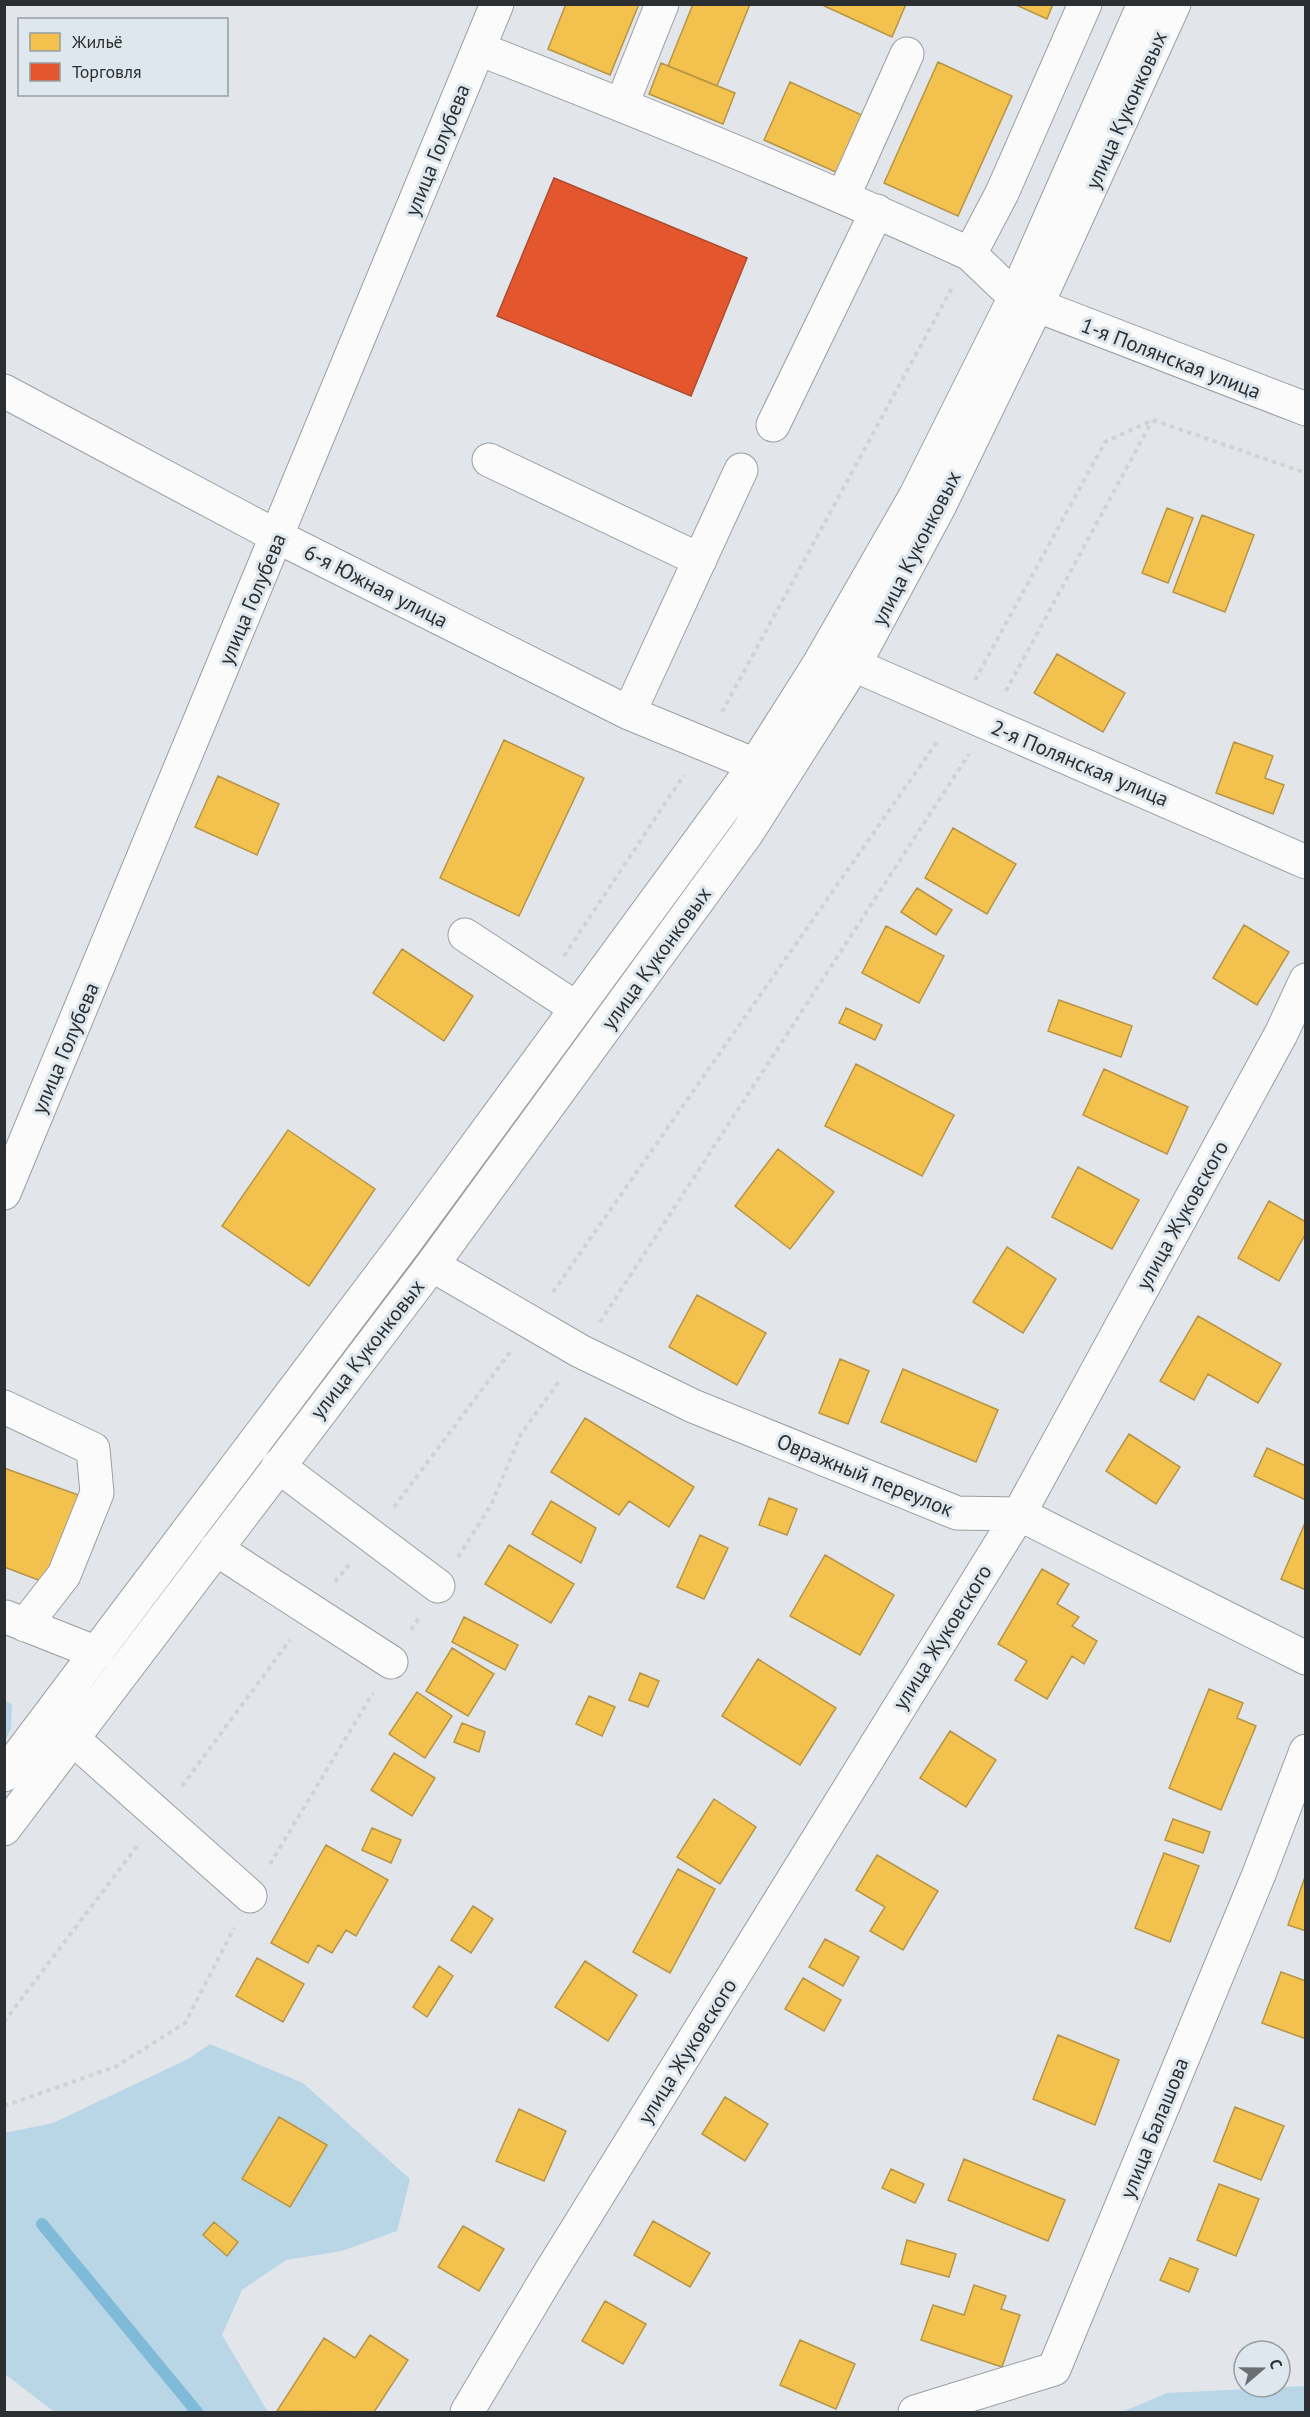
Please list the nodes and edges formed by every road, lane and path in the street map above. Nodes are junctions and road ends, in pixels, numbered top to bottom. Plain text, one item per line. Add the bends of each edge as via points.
1 (496, 4) edge
2 (662, 4) edge
3 (1085, 4) edge
4 (1144, 4) edge
5 (1174, 4) edge
6 (479, 49) junction
7 (907, 54) dead end
8 (622, 104) junction
9 (843, 197) junction
10 (877, 211) junction
11 (970, 254) junction
12 (1025, 302) junction
13 (4, 391) edge
14 (1305, 409) edge
15 (1153, 420) junction
16 (773, 425) dead end
17 (489, 460) dead end
18 (741, 470) dead end
19 (1305, 473) edge
20 (278, 537) junction
21 (700, 560) junction
22 (854, 665) junction
23 (959, 711) junction
24 (629, 713) junction
25 (989, 724) junction
26 (755, 765) junction
27 (1305, 861) edge
28 (465, 934) dead end
29 (1305, 980) edge
30 (576, 1008) junction
31 (4, 1193) edge
32 (432, 1264) junction
33 (532, 1323) junction
34 (580, 1351) junction
35 (4, 1407) edge
36 (278, 1466) junction
37 (1019, 1514) junction
38 (372, 1537) junction
39 (216, 1549) junction
40 (438, 1586) junction
41 (312, 1610) junction
42 (15, 1621) edge
43 (97, 1653) junction
44 (1305, 1658) edge
45 (392, 1662) junction
46 (72, 1738) junction
47 (1305, 1751) edge
48 (4, 1775) edge
49 (159, 1816) junction
50 (4, 1829) edge
51 (250, 1896) junction
52 (4, 2022) edge
53 (4, 2106) edge
54 (467, 2412) edge
55 (915, 2412) edge

1 - 6 street, улица Голубева
2 - 8 street
3 - 11 street via 1002,193
4 - 12 street, улица Куконковых
5 - 12 street, улица Куконковых
6 - 8 street
6 - 20 street, улица Голубева
7 - 9 street
8 - 9 street
9 - 10 street
10 - 11 street
10 - 16 street
11 - 12 street
12 - 14 street, 1-я Полянская улица
12 - 22 street, улица Куконковых via 939,507
12 - 26 street, улица Куконковых via 819,664
13 - 20 street, 6-я Южная улица
15 - 19 path
15 - 23 path via 1105,442
15 - 25 path
17 - 21 street
18 - 21 street
20 - 24 street, 6-я Южная улица
20 - 31 street, улица Голубева
21 - 24 street
22 - 23 street, 2-я Полянская улица
22 - 32 street, улица Куконковых via 747,833
23 - 25 street, 2-я Полянская улица
23 - 33 path
24 - 26 street, 6-я Южная улица
25 - 27 street, 2-я Полянская улица
25 - 34 path
26 - 30 street, улица Куконковых
28 - 30 street
29 - 37 street, улица Жуковского via 1281,1034
30 - 43 street, улица Куконковых via 404,1245
32 - 33 street, Овражный переулок
32 - 36 street, улица Куконковых
33 - 34 street, Овражный переулок
33 - 38 path
34 - 37 street, Овражный переулок via 693,1406 957,1513
34 - 40 path via 520,1434 491,1505
35 - 42 street via 93,1449 97,1494 64,1575
36 - 38 street
36 - 39 street, улица Куконковых
37 - 44 street, Овражный переулок
37 - 54 street, улица Жуковского
38 - 40 street
38 - 41 path
39 - 41 street
39 - 46 street, улица Куконковых
40 - 45 path
41 - 45 street
41 - 49 path
42 - 43 street
43 - 48 street, улица Куконковых
45 - 51 path
46 - 49 street
46 - 50 street, улица Куконковых
47 - 55 street, улица Балашова via 1259,1874 1054,2369
49 - 51 street
49 - 52 path
51 - 53 path via 185,2023 115,2067

